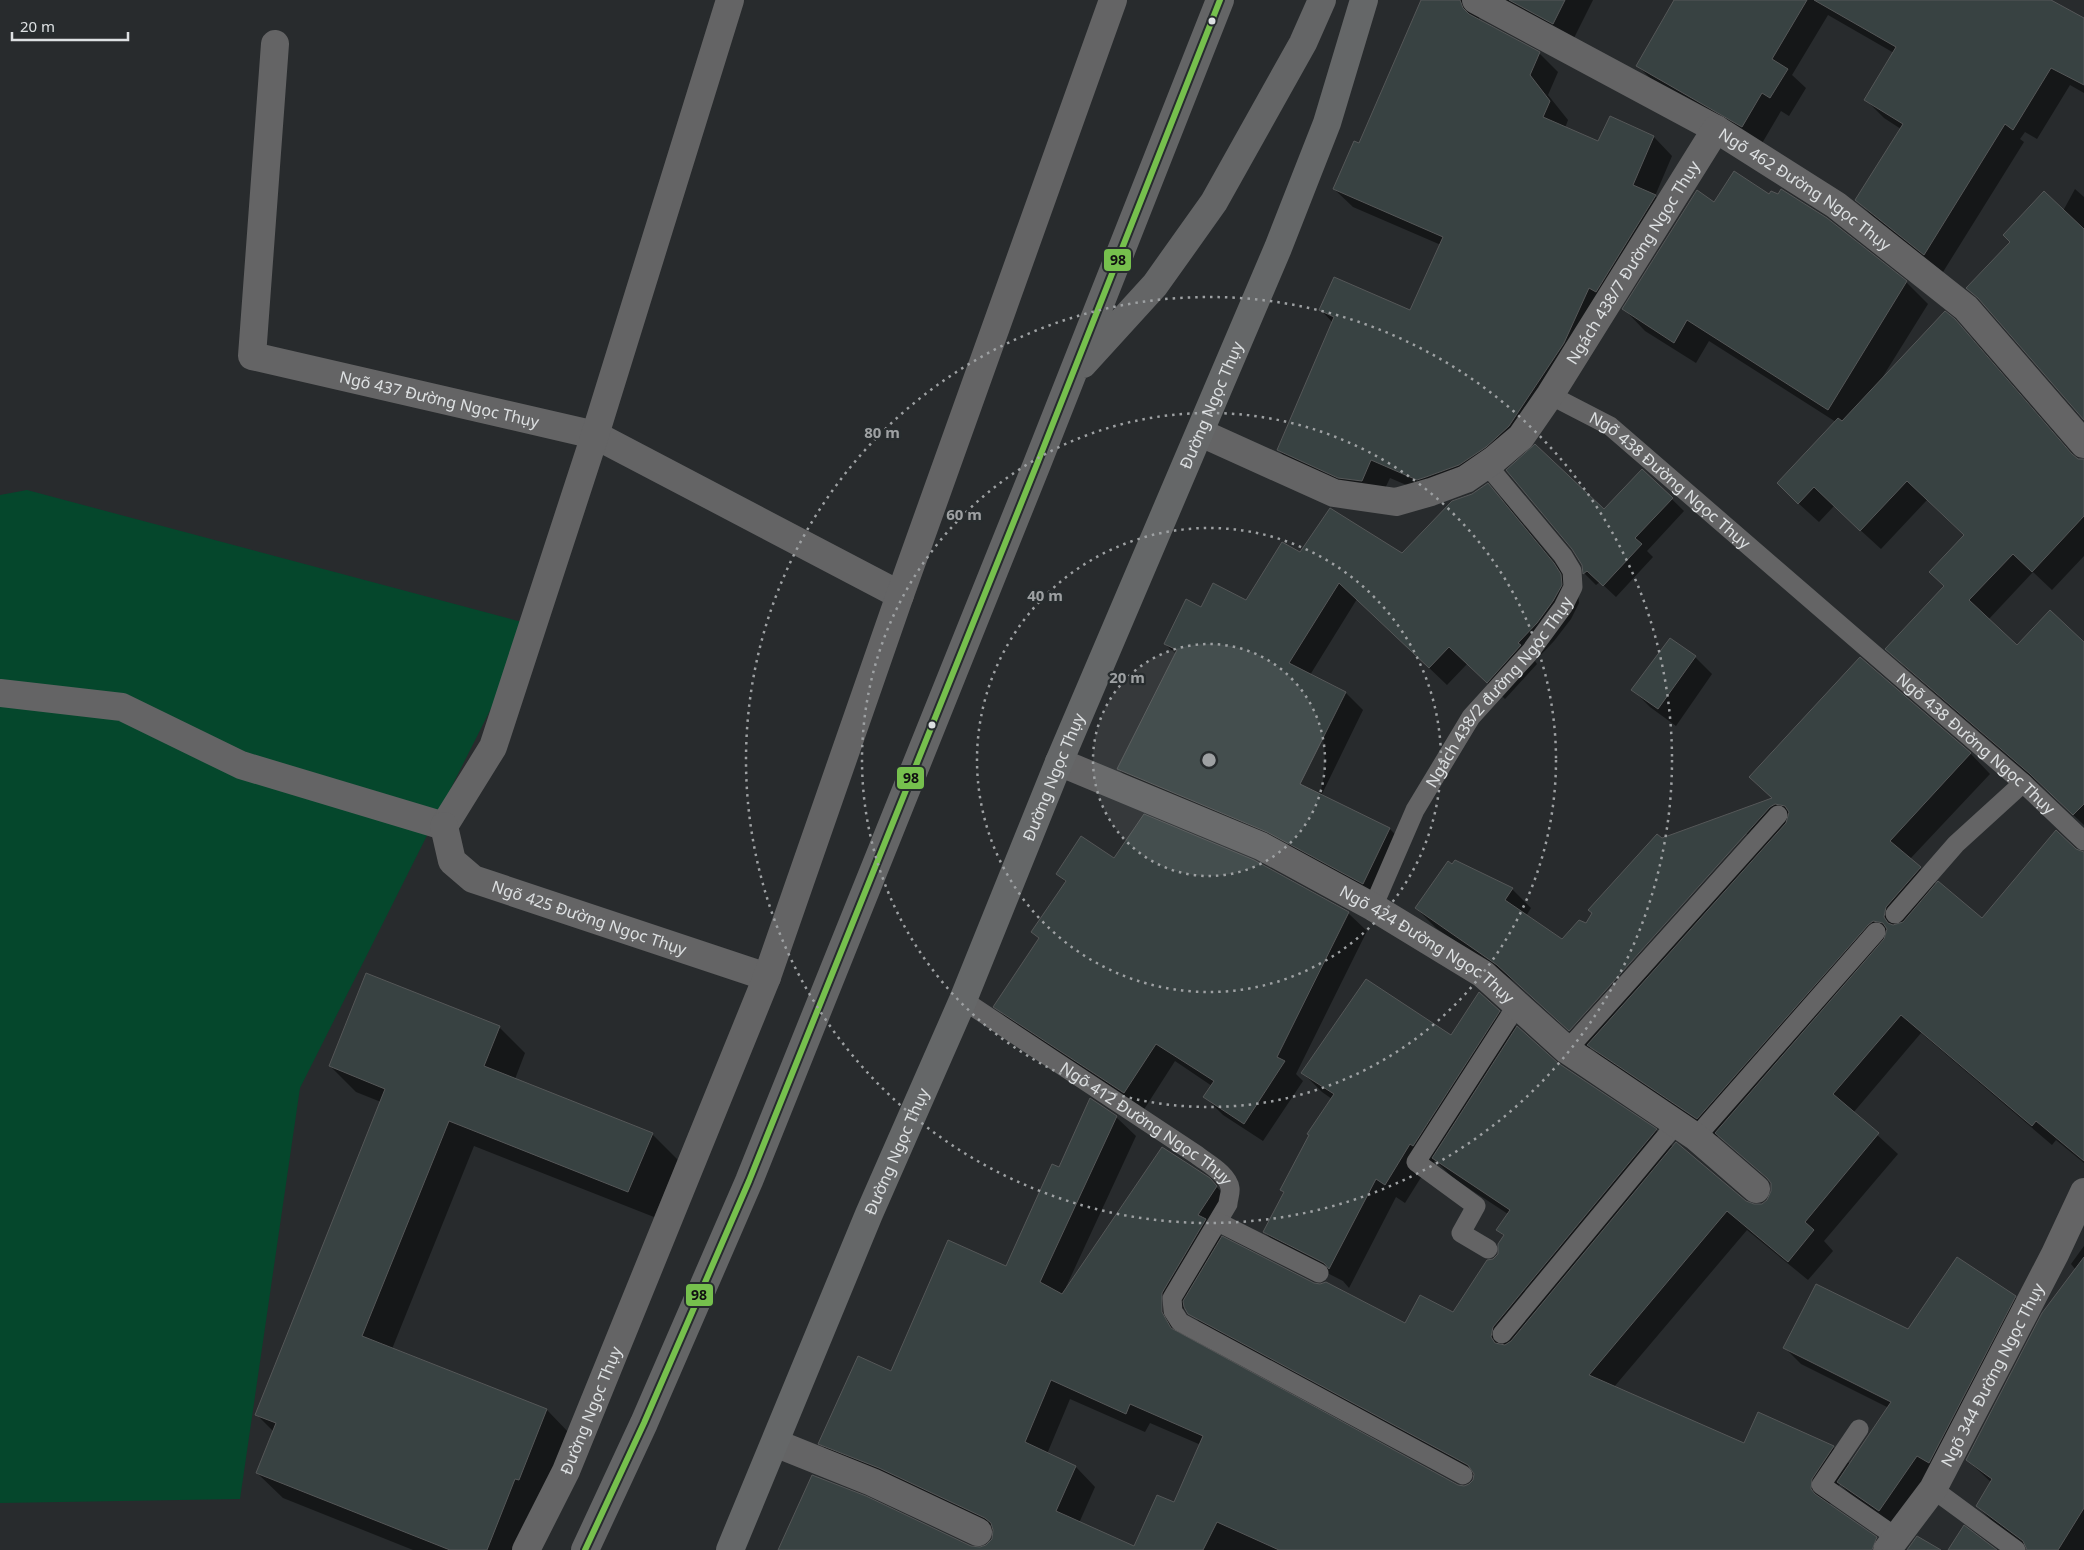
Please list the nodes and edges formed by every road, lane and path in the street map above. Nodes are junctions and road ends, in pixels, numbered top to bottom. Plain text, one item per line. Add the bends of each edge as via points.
1 (730, 0) edge
2 (1113, 0) edge
3 (1220, 0) edge
4 (1322, 0) edge
5 (1364, 0) edge
6 (1476, 0) edge
7 (275, 44) dead end
8 (1716, 129) junction
9 (1072, 376) junction
10 (1550, 395) junction
11 (1201, 433) junction
12 (595, 435) junction
13 (2084, 444) edge
14 (1487, 465) junction
15 (900, 595) junction
16 (0, 693) edge
17 (1059, 762) junction
18 (2023, 782) junction
19 (1778, 815) dead end
20 (444, 826) junction
21 (2084, 841) edge
22 (1373, 907) junction
23 (1895, 914) dead end
24 (1876, 932) dead end
25 (767, 978) junction
26 (963, 1000) junction
27 (1517, 1005) junction
28 (1567, 1050) junction
29 (1686, 1131) junction
30 (1756, 1189) dead end
31 (2084, 1192) edge
32 (1218, 1222) junction
33 (1488, 1250) dead end
34 (1319, 1273) dead end
35 (1502, 1334) dead end
36 (1859, 1429) dead end
37 (775, 1443) junction
38 (1463, 1475) dead end
39 (1933, 1489) junction
40 (978, 1532) dead end
41 (1892, 1543) edge
42 (526, 1550) edge
43 (585, 1550) edge
44 (730, 1550) edge
45 (2016, 1550) edge

1 - 12 street
2 - 15 street, Đường Ngọc Thụy
3 - 9 main road
4 - 9 main road via 1303,43 1214,202 1156,285
5 - 11 street, Đường Ngọc Thụy via 1327,123
6 - 8 street, Ngõ 462 Đường Ngọc Thụy
7 - 12 street, Ngõ 437 Đường Ngọc Thụy via 252,356
8 - 10 street, Ngách 438/7 Đường Ngọc Thụy
8 - 13 street, Ngõ 462 Đường Ngọc Thụy via 1836,205 1966,308
9 - 43 main road via 749,1180 644,1424
10 - 14 street via 1521,436
10 - 18 lane, Ngõ 438 Đường Ngọc Thụy via 1610,426
11 - 14 street via 1334,493 1396,502 1466,479
11 - 17 street, Đường Ngọc Thụy
12 - 15 street, Ngõ 437 Đường Ngọc Thụy
12 - 20 street via 493,747
14 - 22 lane, Ngách 438/2 đường Ngọc Thụy via 1563,556 1572,571 1572,587 1563,607 1530,652 1471,717 1415,810
15 - 25 street, Đường Ngọc Thụy
16 - 20 street via 122,707 241,765
17 - 22 street, Ngõ 424 Đường Ngọc Thụy via 1261,846
17 - 26 street, Đường Ngọc Thụy
18 - 21 lane, Ngõ 438 Đường Ngọc Thụy
18 - 23 lane via 1956,844
19 - 28 lane
20 - 25 street, Ngõ 425 Đường Ngọc Thụy via 452,861 473,879
22 - 27 street, Ngõ 424 Đường Ngọc Thụy via 1483,974
24 - 29 lane
25 - 42 street, Đường Ngọc Thụy via 566,1471
26 - 32 lane, Ngõ 412 Đường Ngọc Thụy via 1220,1173 1230,1189 1228,1204
26 - 37 street, Đường Ngọc Thụy
27 - 28 street, Ngõ 424 Đường Ngọc Thụy
27 - 33 lane via 1416,1162 1476,1206 1460,1233
28 - 29 street, Ngõ 424 Đường Ngọc Thụy
29 - 30 street, Ngõ 424 Đường Ngọc Thụy
29 - 35 lane
31 - 39 street, Ngõ 344 Đường Ngọc Thụy
32 - 34 lane
32 - 38 lane, Ngõ 412 Đường Ngọc Thụy via 1172,1298 1173,1311 1180,1322
36 - 41 lane via 1821,1485
37 - 40 street via 872,1482
37 - 44 street, Đường Ngọc Thụy
39 - 41 street, Ngõ 344 Đường Ngọc Thụy
39 - 45 lane

